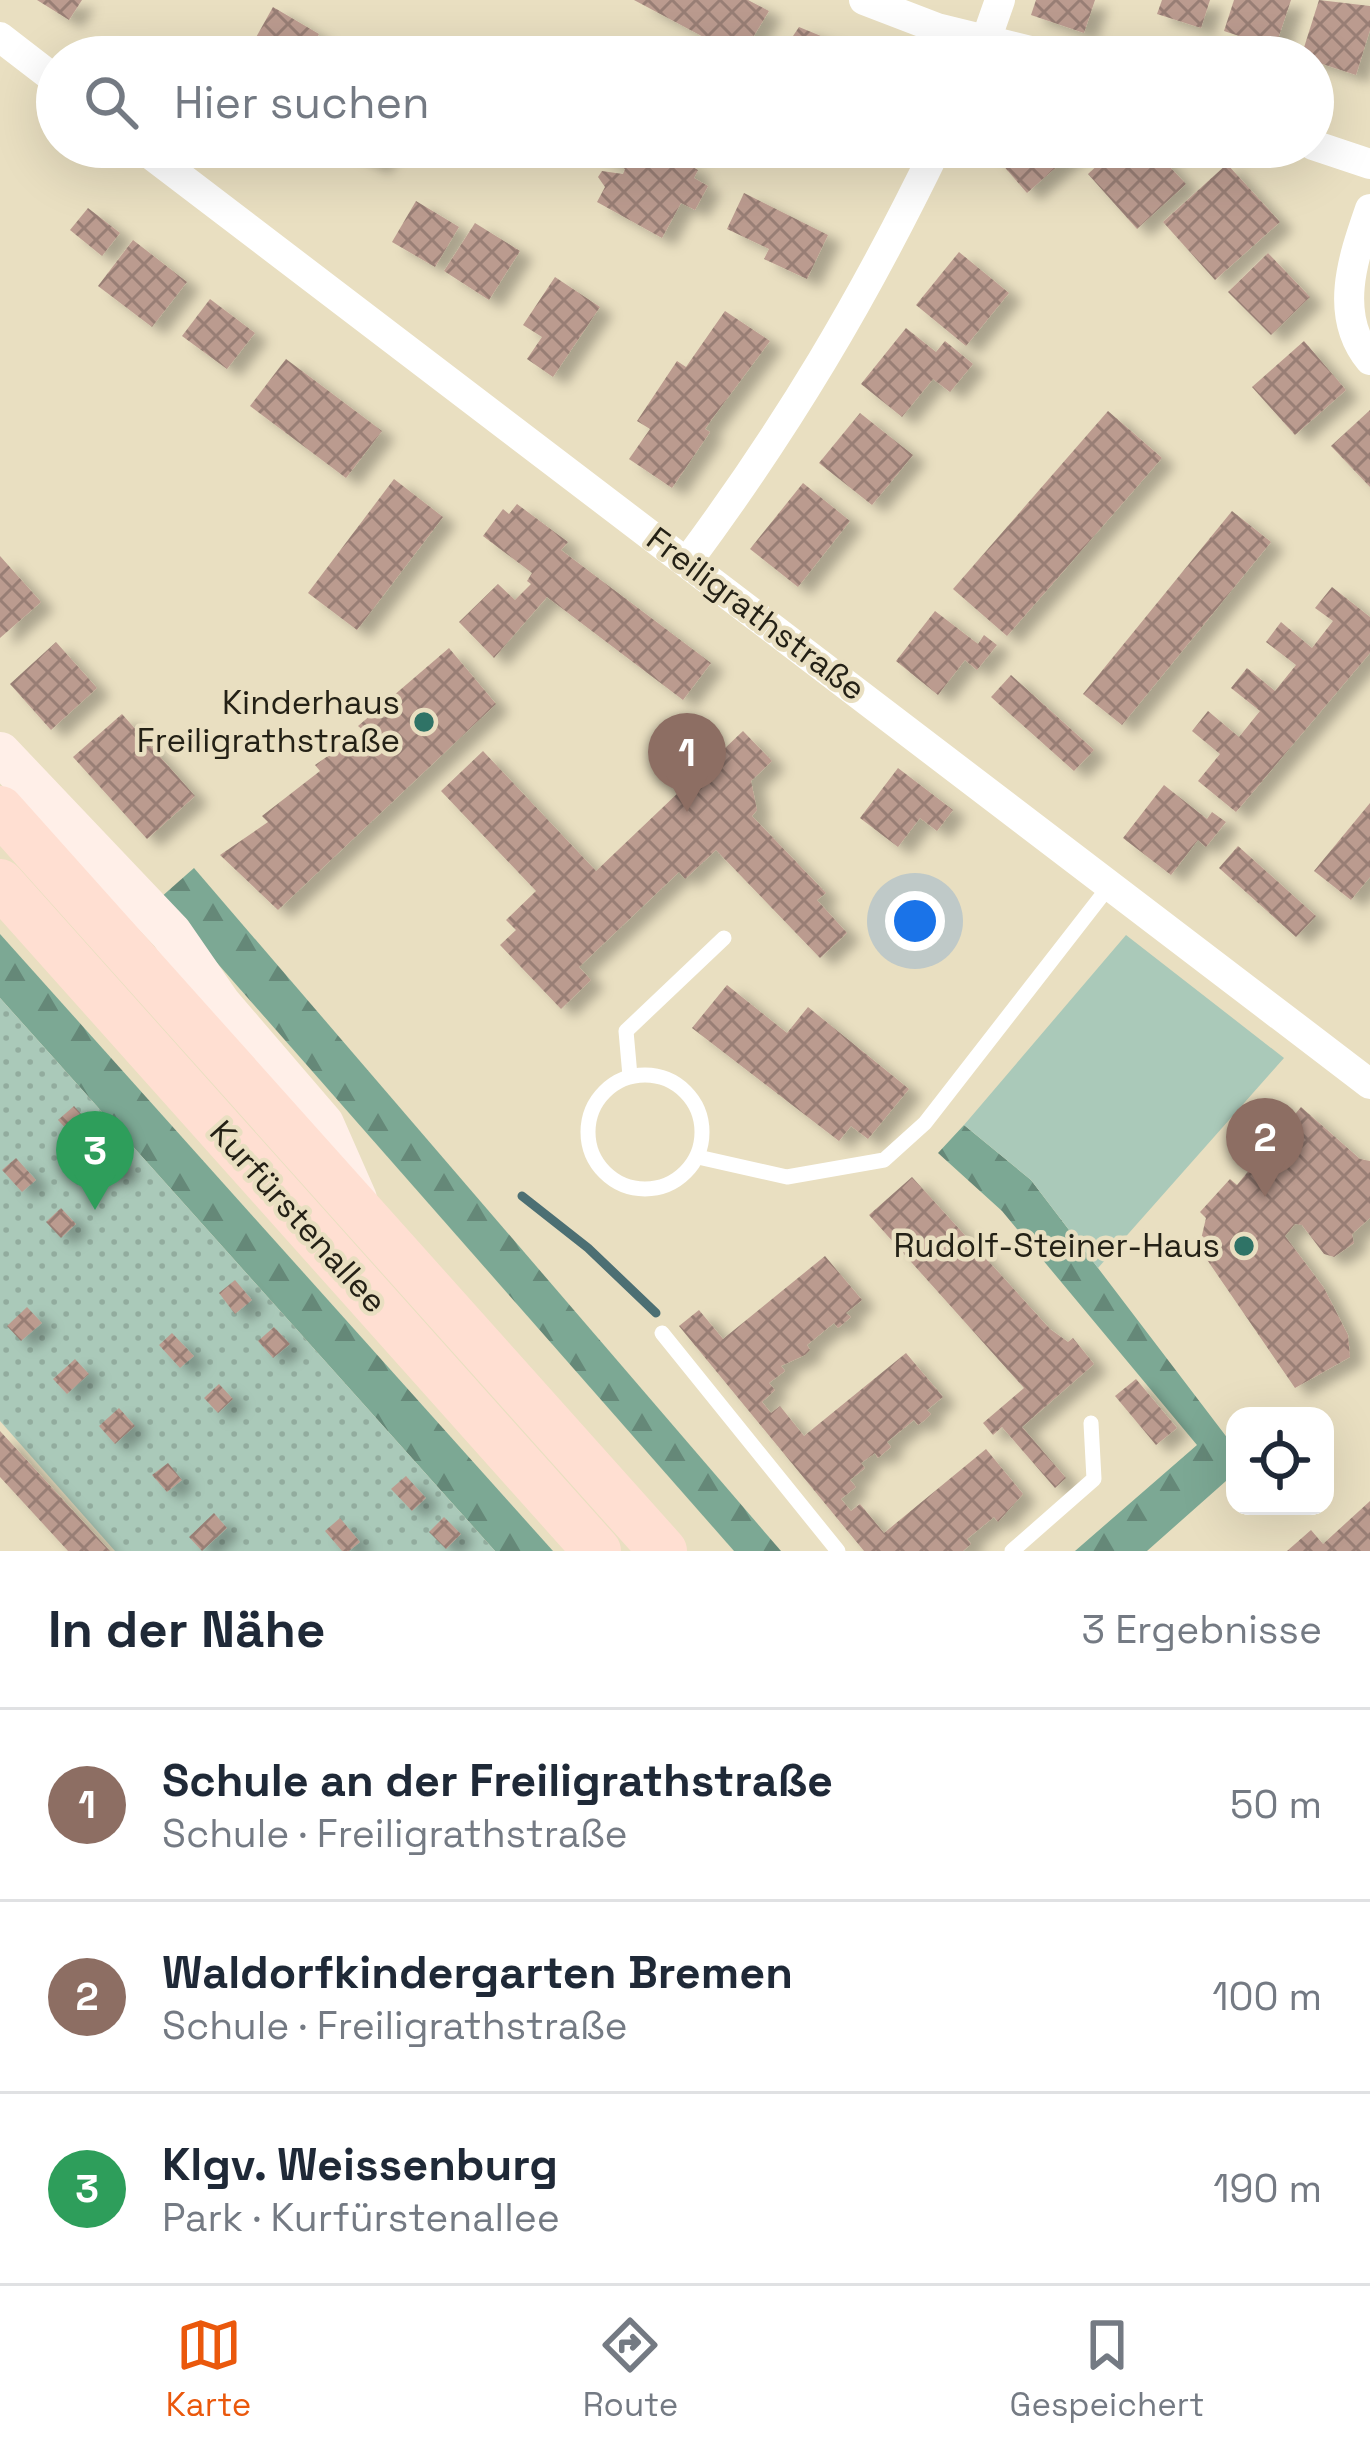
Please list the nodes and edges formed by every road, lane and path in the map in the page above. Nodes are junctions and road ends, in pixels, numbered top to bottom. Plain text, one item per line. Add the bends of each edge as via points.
1 (864, 0) edge
2 (1000, 0) edge
3 (956, 36) edge
4 (988, 36) edge
5 (0, 37) edge
6 (36, 65) edge
7 (1334, 152) edge
8 (1370, 164) edge
9 (168, 168) edge
10 (927, 168) edge
11 (1370, 209) edge
12 (1370, 360) edge
13 (687, 562) junction
14 (0, 754) edge
15 (0, 810) edge
16 (0, 883) edge
17 (1107, 889) junction
18 (724, 938) dead end
19 (630, 1076) junction
20 (1370, 1084) edge
21 (698, 1157) junction
22 (361, 1211) junction
23 (662, 1333) dead end
24 (1090, 1423) dead end
25 (597, 1551) edge
26 (663, 1551) edge
27 (838, 1551) edge
28 (1012, 1551) edge

1 - 3 street
2 - 4 street
5 - 6 street
7 - 8 street
9 - 13 street, Freiligrathstraße
10 - 13 street via 780,436
11 - 12 street via 1350,265 1349,319
13 - 17 street, Freiligrathstraße
14 - 22 main road, Kurfürstenallee via 171,933 323,1124
15 - 22 main road, Kurfürstenallee
16 - 25 main road, Kurfürstenallee
17 - 20 street, Freiligrathstraße
17 - 21 lane via 925,1123 884,1160 788,1177
18 - 19 lane via 626,1031
19 - 21 lane via 656,1075 697,1106
19 - 21 lane via 594,1105 587,1134 597,1163 619,1184 649,1190 678,1180
22 - 26 main road, Kurfürstenallee
23 - 27 lane
24 - 28 lane via 1094,1479

